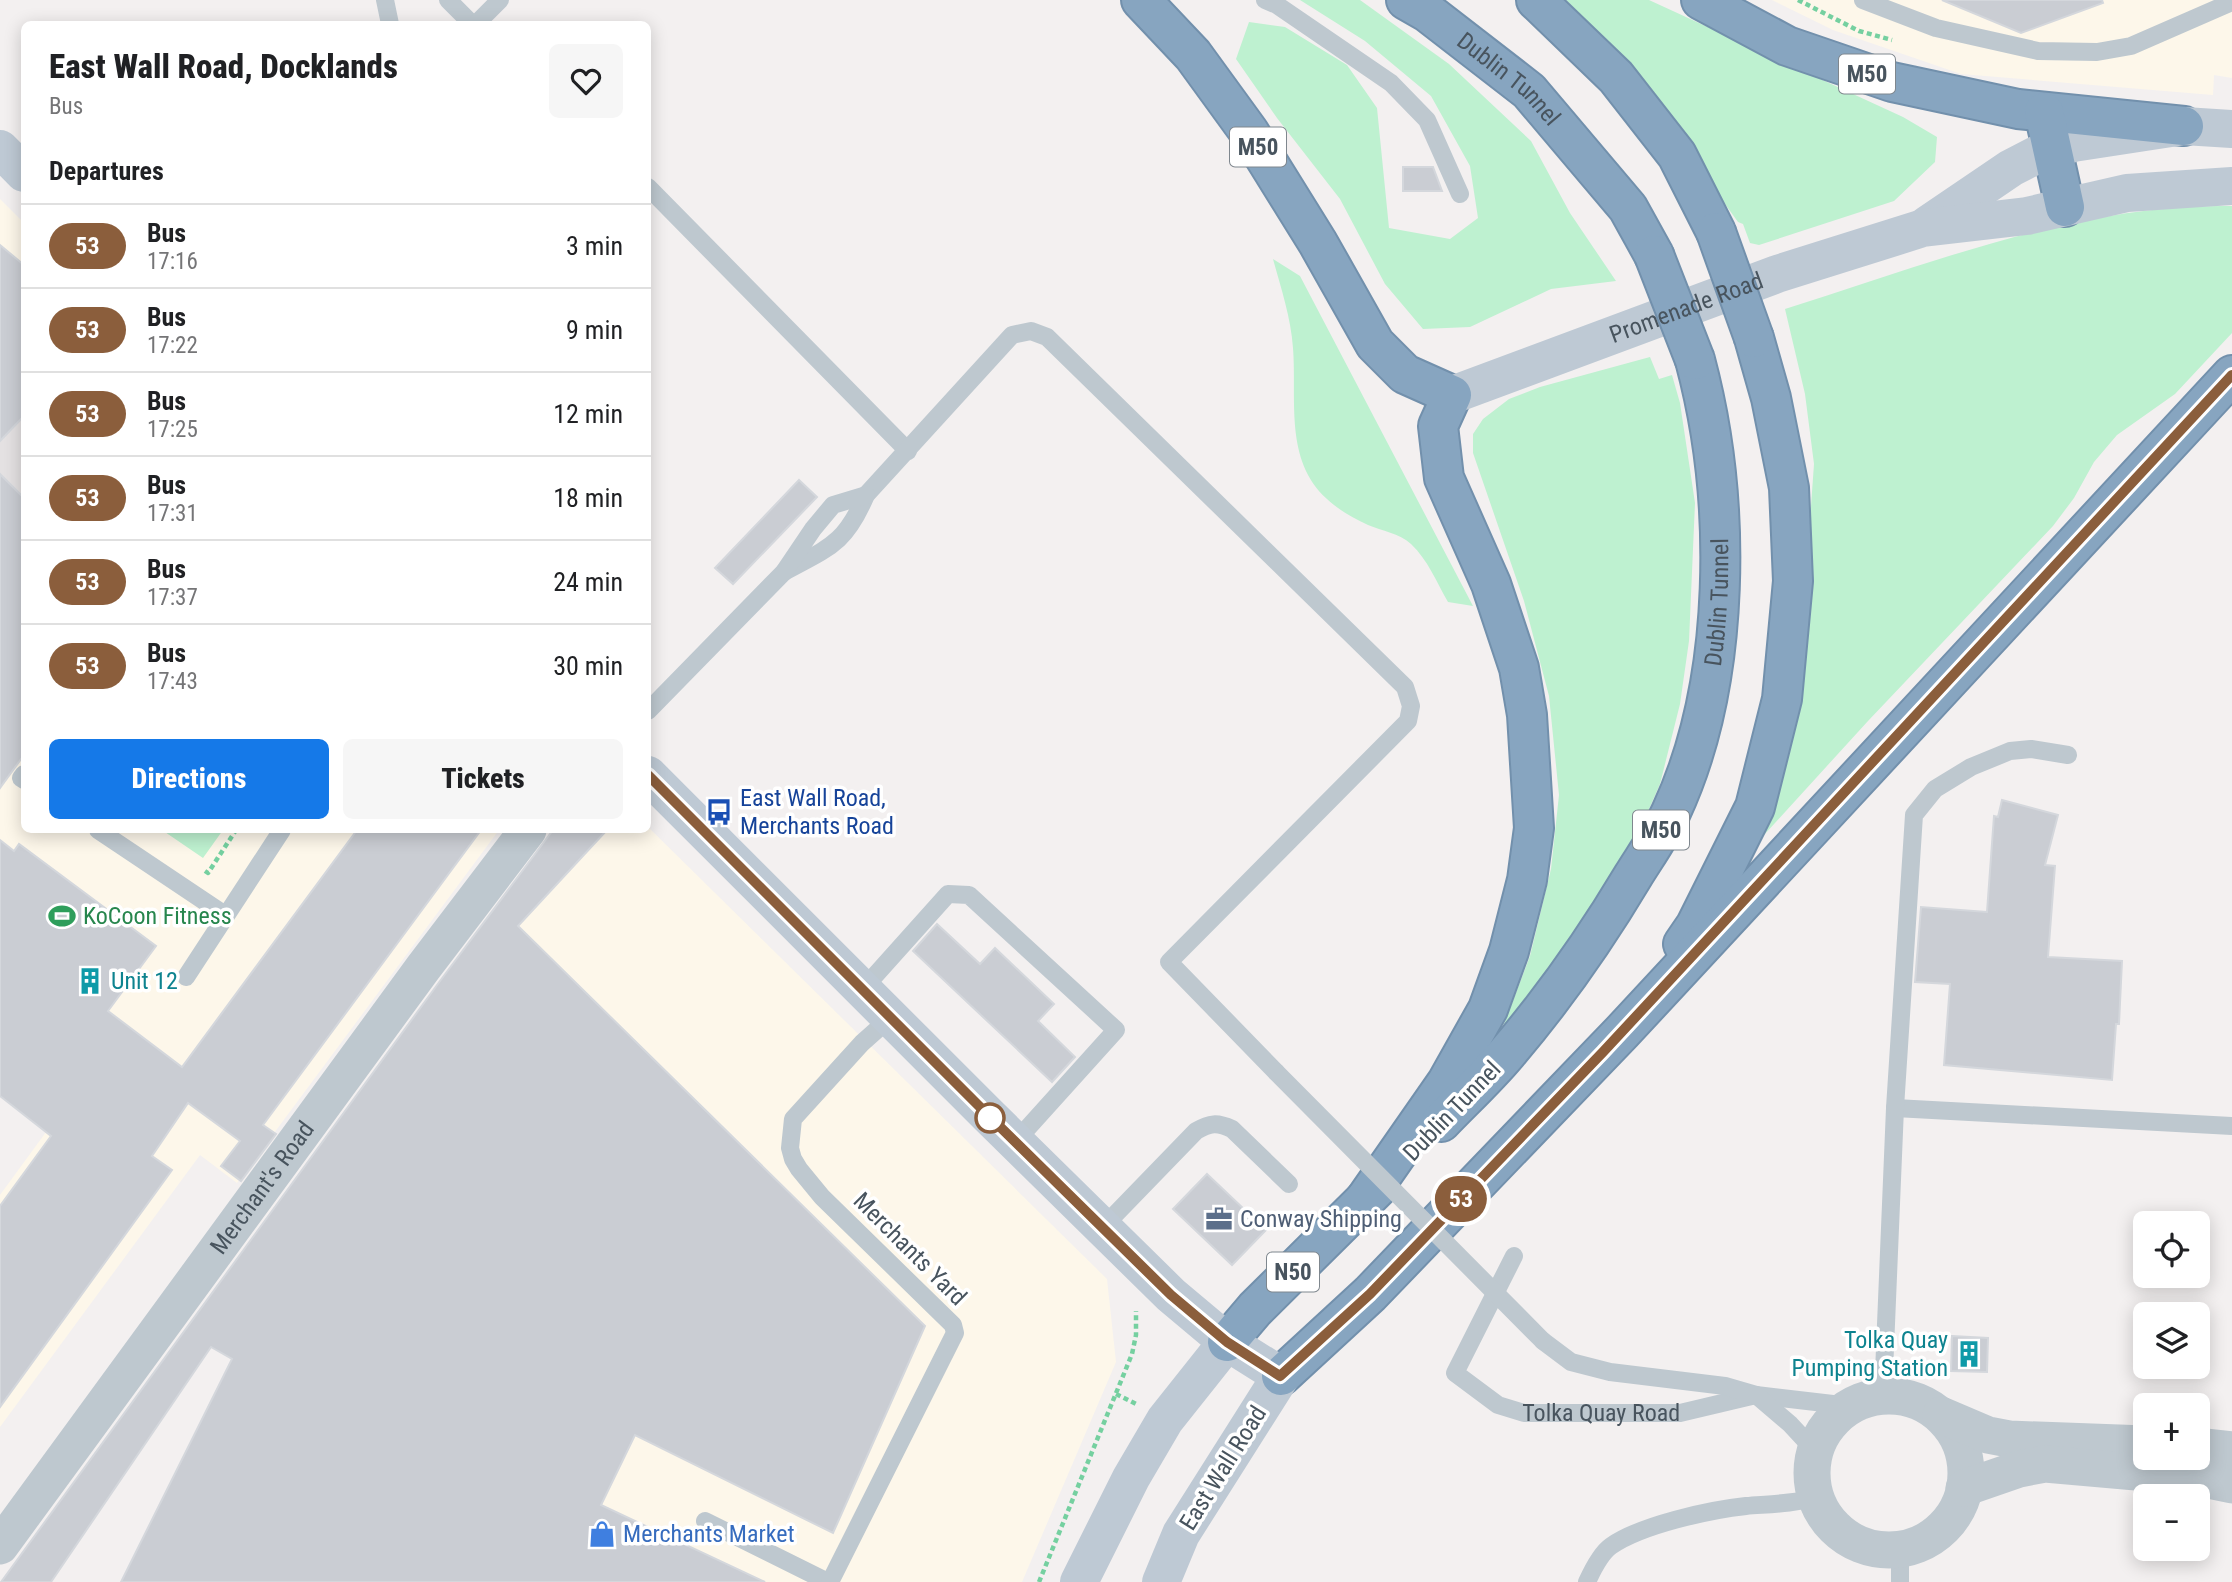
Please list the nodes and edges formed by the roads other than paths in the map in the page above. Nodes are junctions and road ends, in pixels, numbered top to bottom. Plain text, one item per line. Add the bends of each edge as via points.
1 (384, 0) edge
2 (449, 0) edge
3 (500, 0) edge
4 (1141, 0) edge
5 (1265, 0) edge
6 (1406, 0) edge
7 (1536, 0) edge
8 (1701, 0) edge
9 (1863, 0) edge
10 (2232, 2) edge
11 (389, 21) edge
12 (471, 21) edge
13 (477, 21) edge
14 (2044, 112) junction
15 (2184, 126) junction
16 (2232, 128) edge
17 (0, 149) edge
18 (2052, 150) junction
19 (21, 170) edge
20 (2232, 186) edge
21 (651, 190) edge
22 (1460, 194) dead end
23 (2065, 207) junction
24 (1923, 228) junction
25 (2232, 375) edge
26 (1452, 395) junction
27 (908, 450) junction
28 (866, 495) junction
29 (784, 572) junction
30 (651, 708) edge
31 (2068, 755) dead end
32 (651, 778) edge
33 (102, 833) edge
34 (280, 833) edge
35 (526, 833) edge
36 (225, 915) junction
37 (186, 977) dead end
38 (862, 990) junction
39 (890, 1018) junction
40 (1622, 1031) junction
41 (1895, 1108) junction
42 (2232, 1126) edge
43 (1015, 1142) junction
44 (1289, 1184) dead end
45 (1362, 1205) junction
46 (1103, 1227) junction
47 (1514, 1256) dead end
48 (1227, 1342) junction
49 (1280, 1376) junction
50 (1756, 1395) junction
51 (1867, 1401) junction
52 (1941, 1415) junction
53 (2133, 1444) edge
54 (2210, 1447) edge
55 (2232, 1450) edge
56 (1815, 1451) junction
57 (2232, 1485) edge
58 (1964, 1488) junction
59 (1816, 1497) junction
60 (705, 1521) dead end
61 (0, 1546) edge
62 (1900, 1566) edge
63 (829, 1582) edge
64 (1079, 1582) edge
65 (1161, 1582) edge
66 (1587, 1582) edge

1 - 11 lane
2 - 12 lane
3 - 13 lane
4 - 26 highway, M50 via 1193,55 1249,132 1375,344 1405,374
5 - 22 lane via 1391,83 1427,120
6 - 45 highway, Dublin Tunnel / M50, bridge via 1529,91 1628,208 1654,255 1704,395 1716,480 1721,585 1707,708 1671,813 1567,978 1506,1054
7 - 40 highway, bridge via 1616,77 1677,155 1716,232 1754,338 1789,488 1793,581 1782,699 1755,807 1696,925
8 - 14 highway, M50 via 1787,46 1892,82
9 - 10 lane via 1936,28 2038,51 2097,52 2131,46
14 - 15 highway, M50
14 - 18 highway
15 - 16 main road, Promenade Road
15 - 18 main road, Promenade Road
17 - 19 main road
18 - 23 highway
18 - 24 main road, Promenade Road via 2011,168
20 - 23 main road, Promenade Road via 2127,193
21 - 27 lane
23 - 24 main road, Promenade Road
24 - 26 main road, Promenade Road via 1777,274
25 - 40 highway
26 - 45 highway via 1438,426 1444,478 1491,584 1519,668 1534,828 1509,951 1488,1009 1447,1082
27 - 28 lane
27 - 50 lane, bridge via 1012,335 1031,331 1047,337 1405,687 1411,706 1408,721 1169,962 1543,1341 1570,1362
28 - 29 lane via 855,521 836,544
28 - 29 lane via 833,505
29 - 30 lane
31 - 41 lane via 2010,751 1971,767 1936,789 1914,815
32 - 38 main road
33 - 36 lane
34 - 36 lane
35 - 61 street, Merchant's Road
36 - 37 lane
38 - 39 main road
38 - 43 lane via 948,894 970,895 1116,1030
39 - 43 main road
39 - 63 lane, Merchants Yard via 793,1119 790,1147 799,1169 822,1197 953,1325 955,1333
40 - 49 highway, N50 via 1370,1294
41 - 42 lane
41 - 51 lane
43 - 46 main road
44 - 46 lane via 1232,1129 1210,1123 1196,1131
45 - 48 highway, N50
46 - 48 main road via 1171,1295
47 - 50 lane, Tolka Quay Road via 1455,1373 1498,1405 1524,1413 1680,1413
48 - 49 main road
48 - 64 main road via 1165,1420
49 - 65 main road, East Wall Road via 1181,1534
50 - 51 lane, Tolka Quay Road
50 - 56 lane
51 - 52 street via 1902,1396
51 - 56 street via 1826,1428
52 - 53 street via 2009,1439
52 - 58 street via 1961,1444
54 - 55 street
56 - 59 street
57 - 58 street via 2193,1477 2045,1464
58 - 62 street via 1949,1522 1917,1545
59 - 62 street via 1828,1520 1849,1539
59 - 66 lane via 1706,1513 1637,1533 1609,1547
60 - 63 lane

